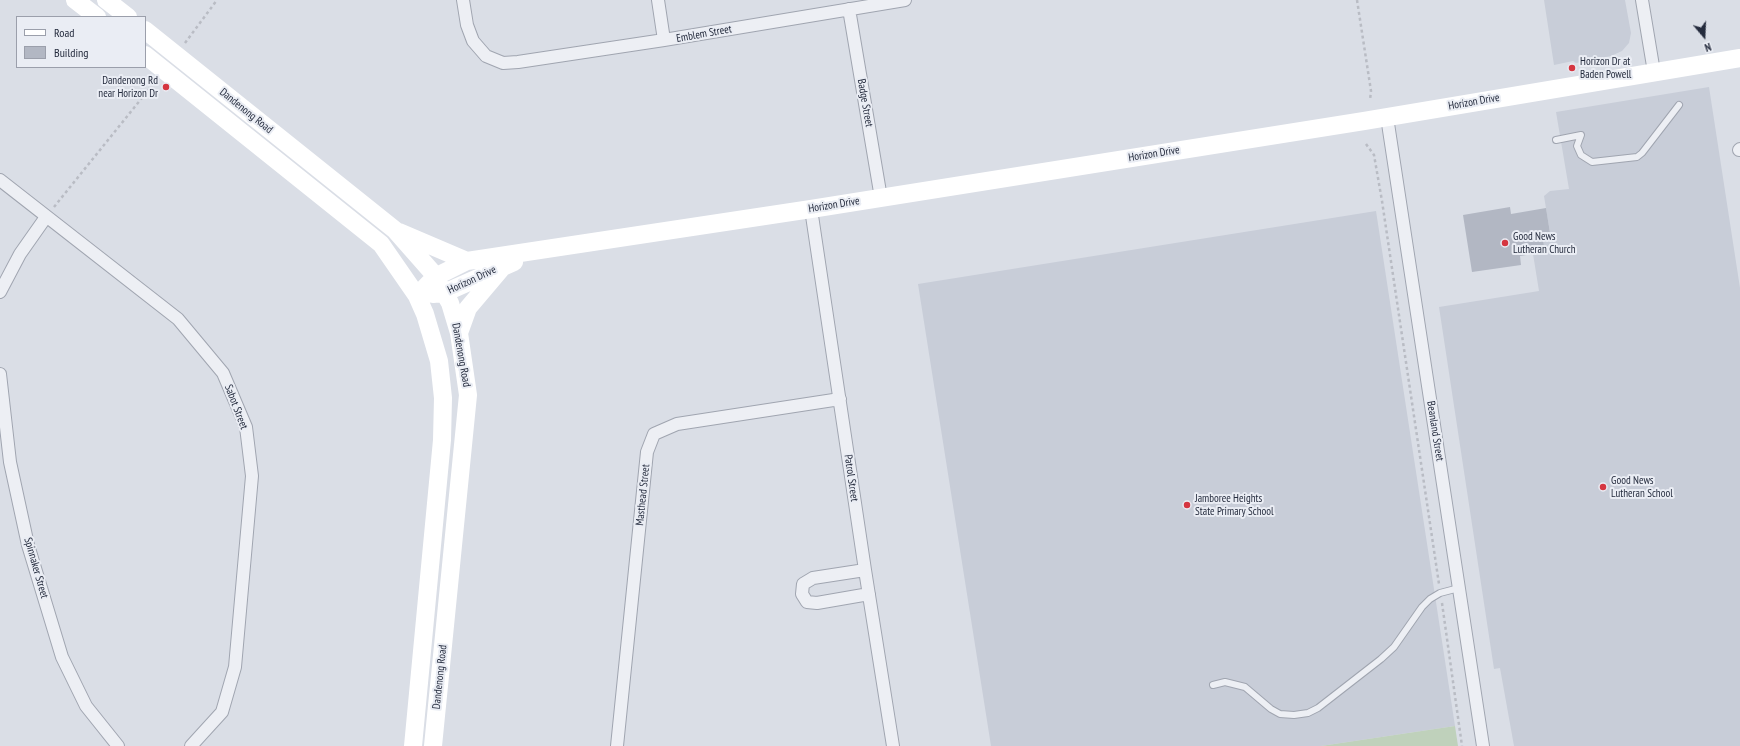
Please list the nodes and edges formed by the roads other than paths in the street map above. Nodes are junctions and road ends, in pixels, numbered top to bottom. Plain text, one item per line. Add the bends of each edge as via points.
1 (75, 0) edge
2 (106, 0) edge
3 (463, 0) edge
4 (658, 0) edge
5 (905, 0) edge
6 (1642, 0) edge
7 (849, 9) junction
8 (96, 16) edge
9 (127, 16) edge
10 (146, 31) edge
11 (664, 40) junction
12 (146, 56) edge
13 (1740, 58) edge
14 (1654, 72) junction
15 (1679, 105) dead end
16 (1387, 117) junction
17 (1556, 140) dead end
18 (0, 180) edge
19 (881, 198) junction
20 (811, 209) junction
21 (46, 218) junction
22 (395, 230) junction
23 (567, 247) junction
24 (468, 261) junction
25 (505, 264) junction
26 (435, 277) junction
27 (0, 292) edge
28 (444, 293) junction
29 (417, 296) junction
30 (459, 333) junction
31 (0, 374) edge
32 (840, 399) junction
33 (865, 570) junction
34 (1459, 588) junction
35 (869, 594) junction
36 (1213, 685) dead end
37 (118, 746) edge
38 (191, 746) edge
39 (413, 746) edge
40 (433, 746) edge
41 (617, 746) edge
42 (893, 746) edge
43 (1483, 746) edge

1 - 8 main road
2 - 9 main road
3 - 11 street, Emblem Street via 467,25 473,41 486,56 503,63
4 - 11 street
5 - 7 street, Emblem Street
6 - 14 street
7 - 11 street, Emblem Street
7 - 19 street, Badge Street
10 - 22 main road, Dandenong Road
12 - 29 main road, Dandenong Road via 381,244
13 - 14 main road, Horizon Drive
14 - 16 main road, Horizon Drive
15 - 17 lane via 1637,156 1592,162 1581,155 1577,146 1581,135
16 - 19 main road, Horizon Drive
16 - 34 street, Beanland Street
18 - 21 street, Sabot Street
19 - 20 main road, Horizon Drive
20 - 23 main road, Horizon Drive
20 - 32 street, Patrol Street
21 - 27 street via 20,254
21 - 38 street, Sabot Street via 178,319 223,373 246,427 252,476 235,667 222,712
22 - 24 main road
22 - 26 main road, Dandenong Road
23 - 24 main road, Horizon Drive
23 - 25 main road, Horizon Drive
24 - 26 main road, Horizon Drive
25 - 28 main road, Horizon Drive
25 - 30 main road via 468,308
26 - 28 main road, Dandenong Road
26 - 29 main road, Horizon Drive
28 - 29 main road, Horizon Drive
28 - 30 main road, Dandenong Road via 450,303
29 - 39 main road, Dandenong Road via 439,361 443,398 437,510
30 - 40 main road, Dandenong Road via 468,395
31 - 37 street, Spinnaker Street via 10,462 26,538 62,657 86,706
32 - 33 street, Patrol Street
32 - 41 street, Masthead Street via 677,424 654,434 647,452
33 - 35 street, Patrol Street
33 - 35 street via 813,578 803,584 802,594 807,602 817,603
34 - 36 lane via 1440,593 1430,599 1381,660 1308,713 1280,714 1245,687 1225,682
34 - 43 street, Beanland Street
35 - 42 street, Patrol Street

